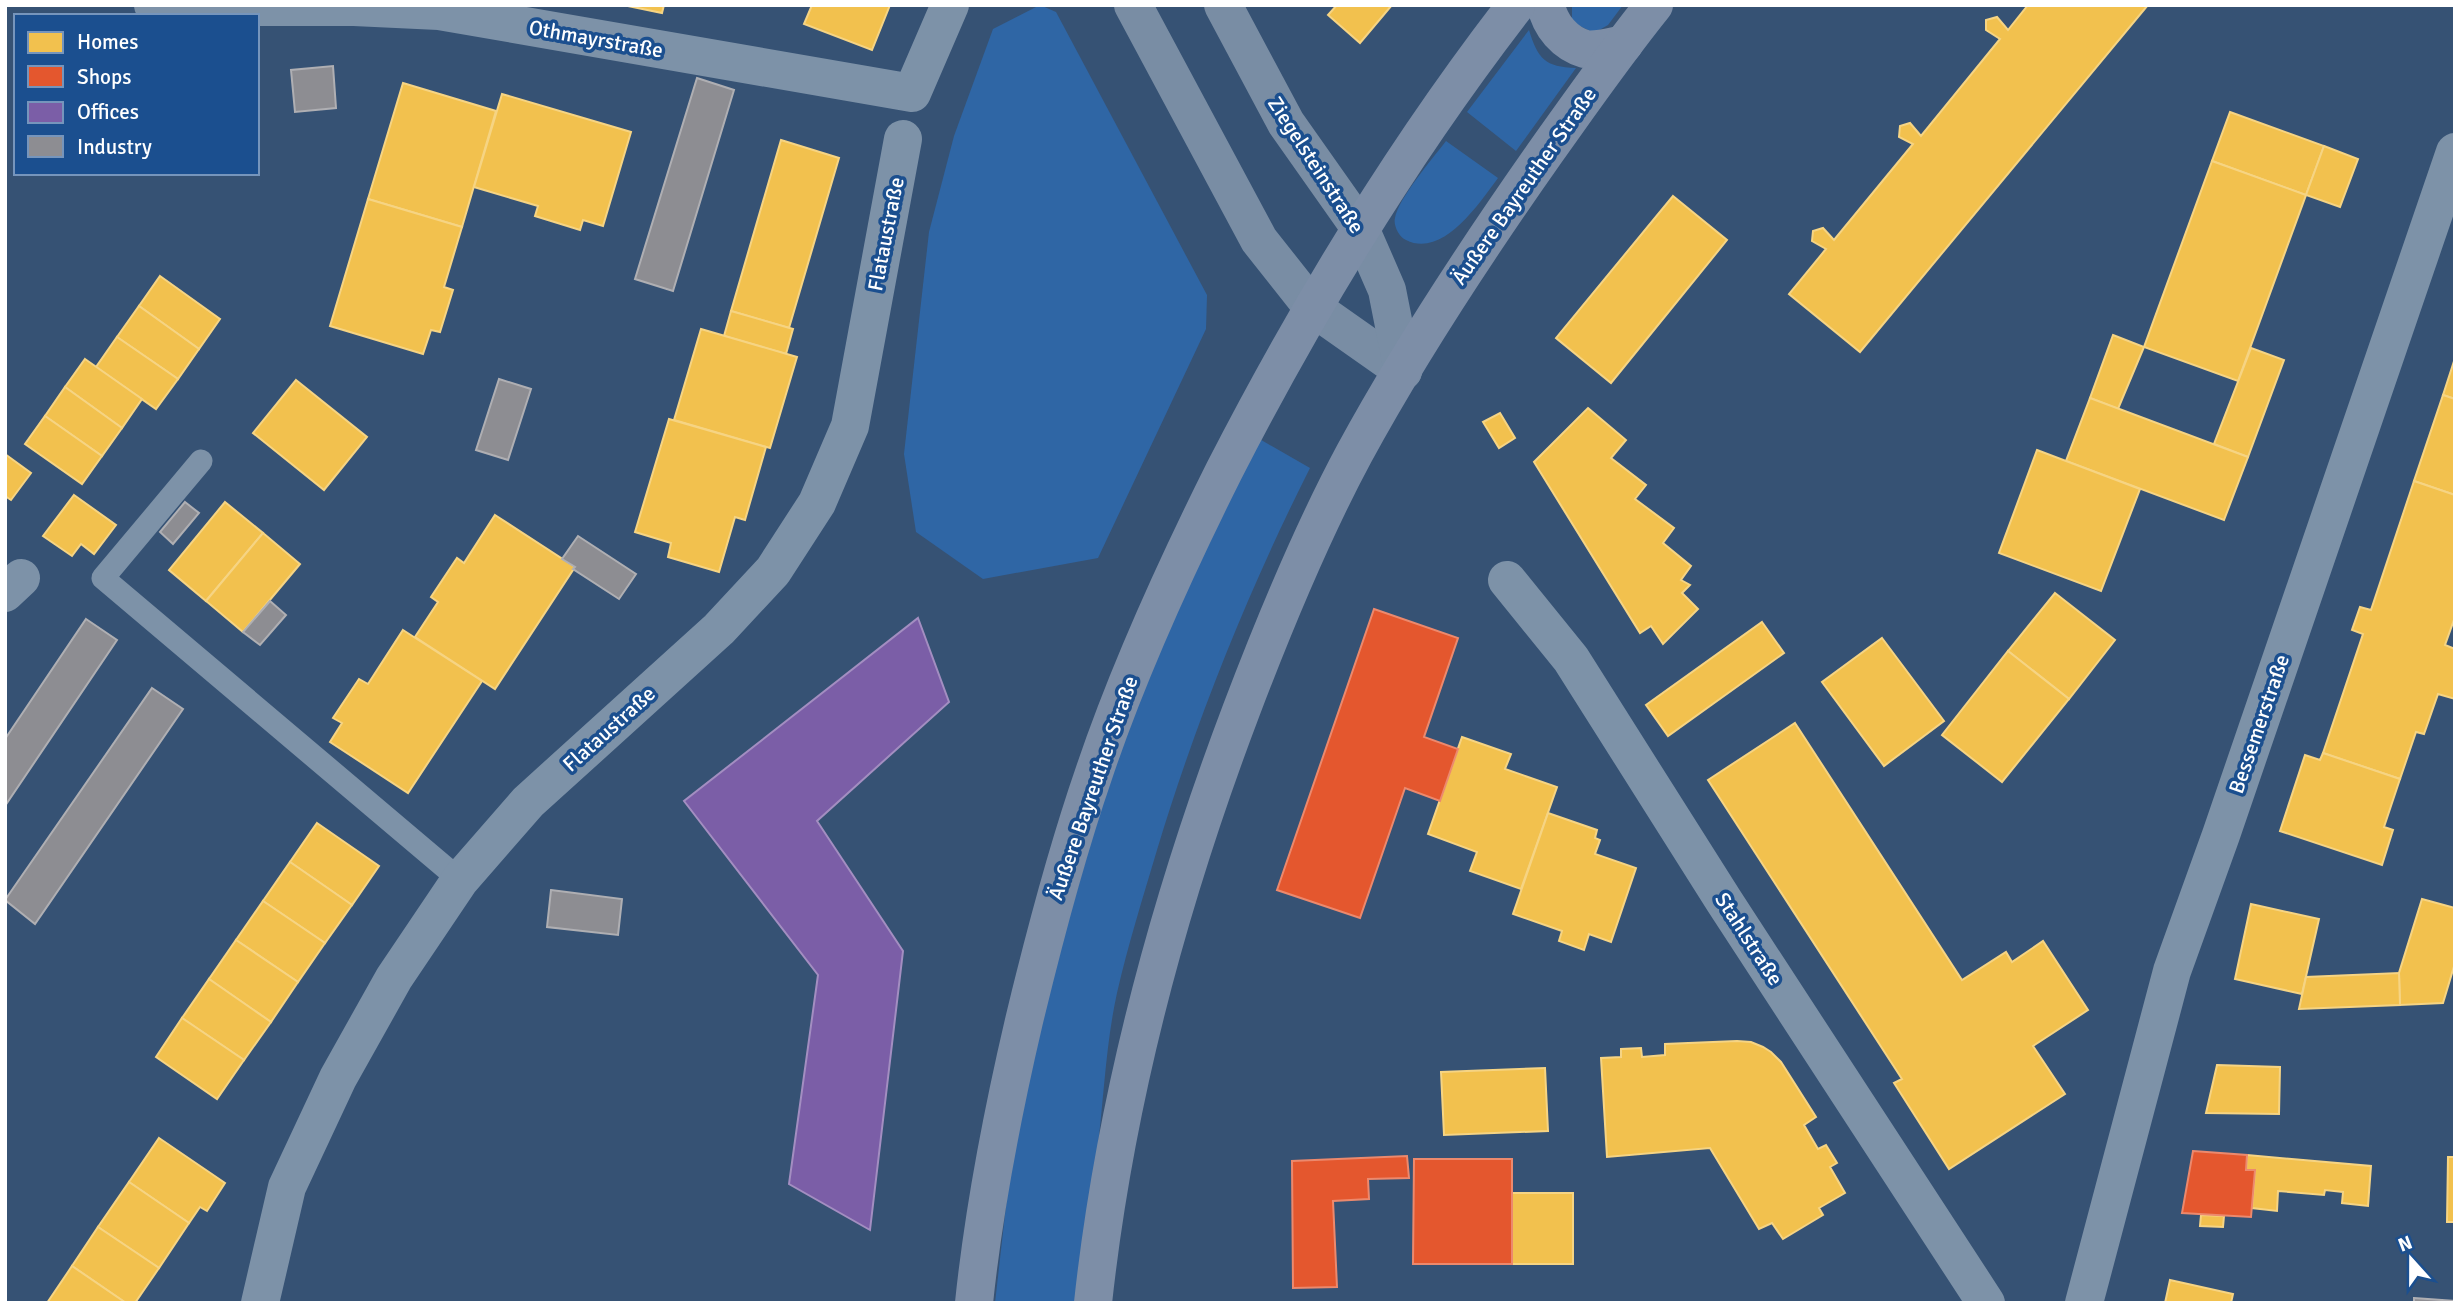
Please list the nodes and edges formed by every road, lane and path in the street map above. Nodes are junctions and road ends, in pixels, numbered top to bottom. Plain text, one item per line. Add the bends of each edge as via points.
1 (153, 5) edge
2 (950, 5) edge
3 (1133, 5) edge
4 (1223, 5) edge
5 (1516, 5) edge
6 (1546, 5) edge
7 (1654, 5) edge
8 (1624, 44) junction
9 (903, 139) dead end
10 (2455, 152) edge
11 (1360, 228) junction
12 (1312, 307) junction
13 (1403, 371) junction
14 (201, 461) dead end
15 (1507, 580) dead end
16 (460, 880) junction
17 (260, 1303) edge
18 (974, 1303) edge
19 (1093, 1303) edge
20 (1986, 1303) edge
21 (2084, 1303) edge

1 - 2 street, Othmayrstraße via 439,11 912,93
3 - 12 main road via 1259,240
4 - 11 main road, Ziegelsteinstraße via 1290,130
5 - 11 main road, Äußere Bayreuther Straße
6 - 8 main road via 1561,36 1587,49
7 - 8 main road, Äußere Bayreuther Straße
8 - 13 main road, Äußere Bayreuther Straße via 1484,241
9 - 16 street, Flataustraße via 850,426 817,503 773,570 719,629 528,802
10 - 21 street, Bessemerstraße via 2172,971
11 - 12 main road, Äußere Bayreuther Straße
11 - 13 main road, Ziegelsteinstraße via 1387,290
12 - 13 main road
12 - 18 main road, Äußere Bayreuther Straße via 1255,410 1167,589 1094,773 1050,918 1008,1091
13 - 19 main road, Äußere Bayreuther Straße via 1354,453 1298,570 1255,672 1194,843 1137,1045 1103,1222
14 - 16 lane via 103,578
15 - 20 street, Stahlstraße via 1571,659
16 - 17 street, Flataustraße via 394,978 338,1078 287,1186

